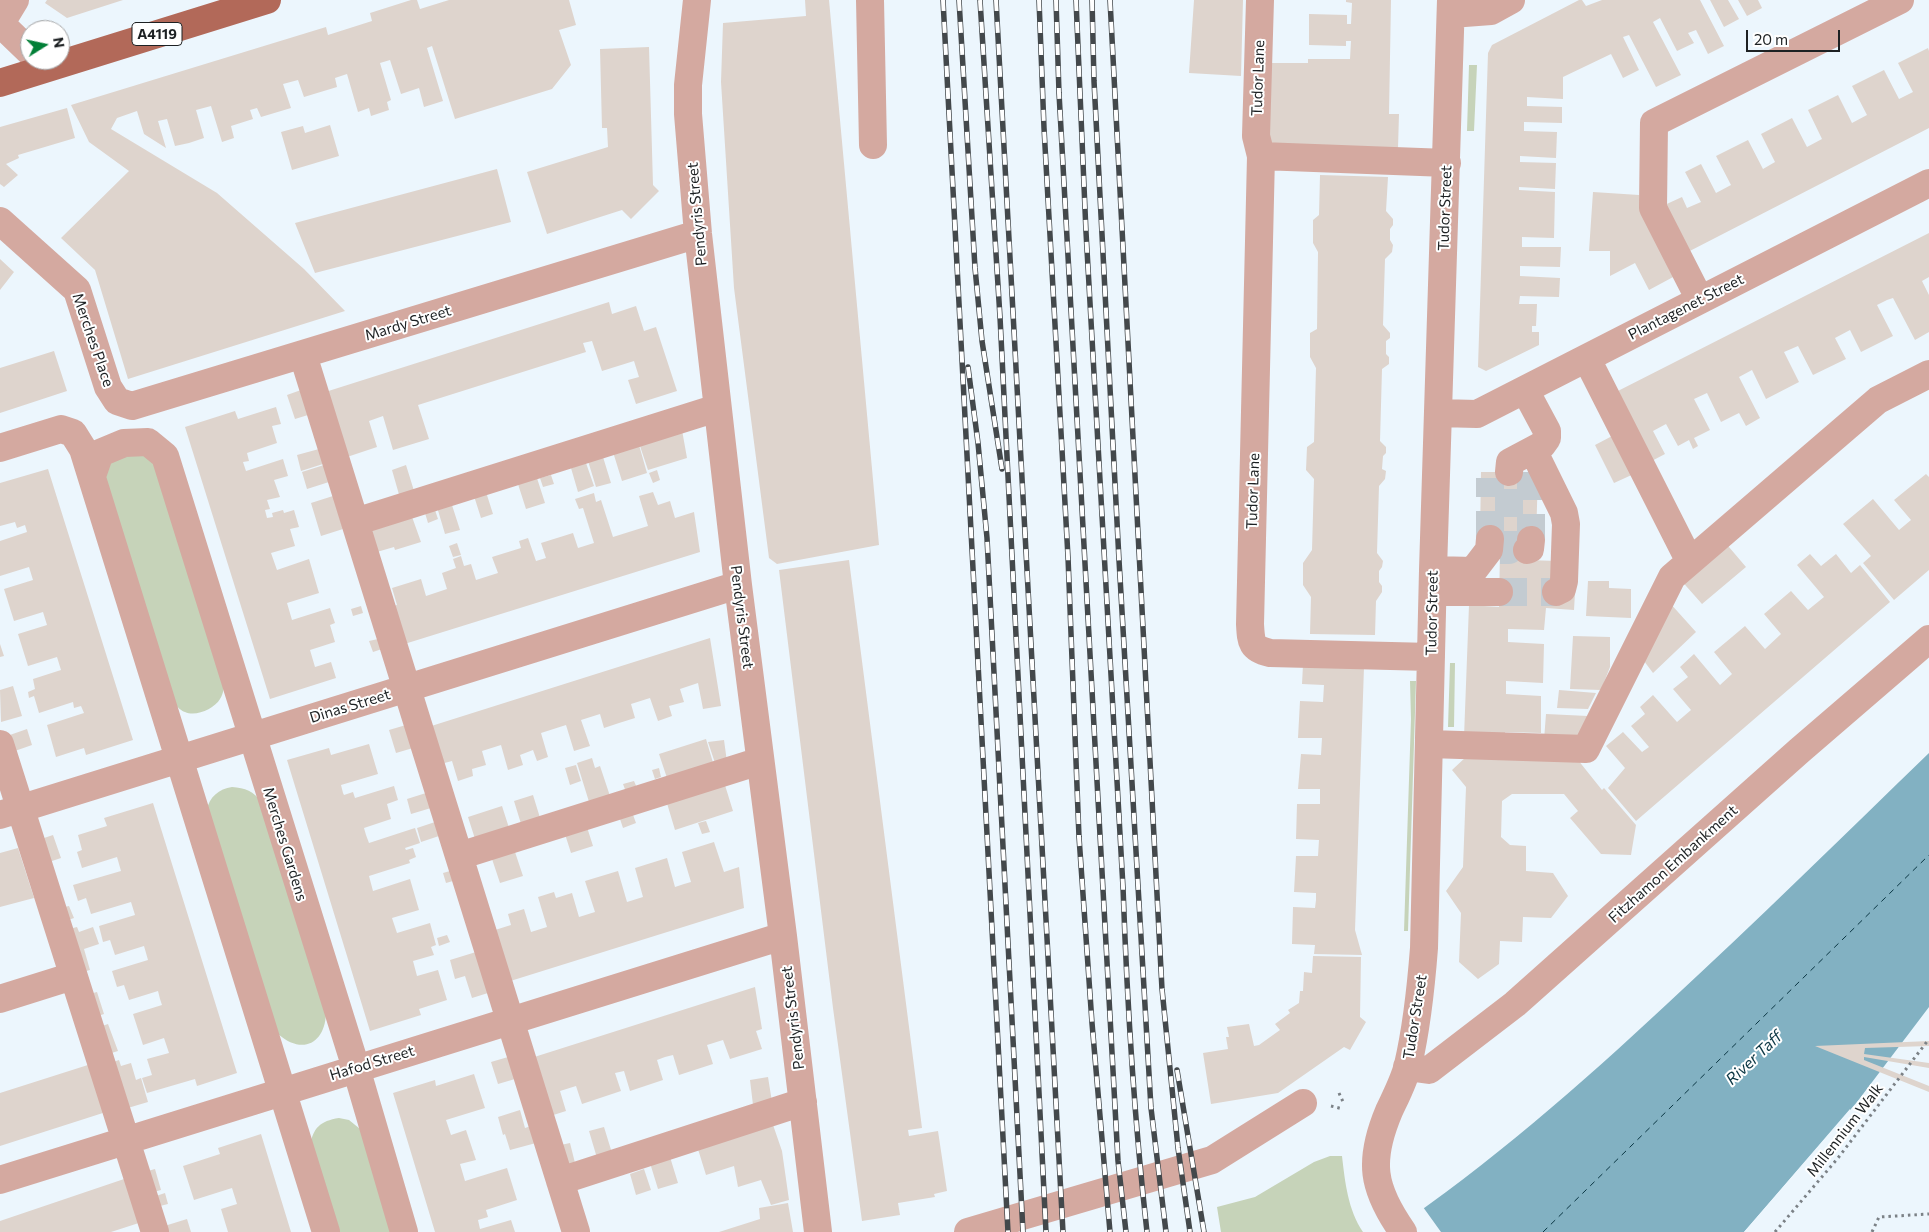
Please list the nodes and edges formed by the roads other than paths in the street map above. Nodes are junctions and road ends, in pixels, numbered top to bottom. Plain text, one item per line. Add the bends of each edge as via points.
1 (15, 0) edge
2 (267, 0) edge
3 (697, 0) edge
4 (870, 0) edge
5 (1260, 0) edge
6 (1511, 0) edge
7 (1900, 0) edge
8 (1451, 7) edge
9 (1, 23) edge
10 (20, 42) edge
11 (70, 52) edge
12 (21, 70) edge
13 (0, 83) edge
14 (873, 145) dead end
15 (1261, 156) junction
16 (1447, 163) junction
17 (1929, 183) edge
18 (0, 221) edge
19 (698, 234) junction
20 (1700, 300) junction
21 (303, 355) junction
22 (1587, 359) junction
23 (1929, 374) edge
24 (1525, 390) junction
25 (117, 401) joint
26 (717, 408) junction
27 (1438, 413) junction
28 (0, 448) edge
29 (92, 476) junction
30 (355, 522) junction
31 (1493, 546) tunnel mouth
32 (1689, 560) junction
33 (1433, 581) junction
34 (738, 585) junction
35 (1499, 592) tunnel mouth
36 (1556, 592) dead end
37 (1929, 639) edge
38 (1431, 657) junction
39 (406, 689) junction
40 (252, 737) junction
41 (0, 744) edge
42 (1429, 744) junction
43 (180, 759) junction
44 (760, 761) junction
45 (10, 812) edge
46 (458, 856) junction
47 (783, 936) junction
48 (73, 976) junction
49 (0, 999) edge
50 (509, 1021) junction
51 (1407, 1067) junction
52 (356, 1068) junction
53 (283, 1091) junction
54 (803, 1102) junction
55 (1302, 1103) dead end
56 (126, 1140) junction
57 (0, 1180) edge
58 (560, 1181) junction
59 (1397, 1224) edge
60 (979, 1228) edge
61 (155, 1232) edge
62 (326, 1232) edge
63 (404, 1232) edge
64 (576, 1232) edge
65 (818, 1232) edge

1 - 9 street
2 - 11 main road, A4119
3 - 19 street, Pendyris Street via 688,114
4 - 14 street
5 - 15 street, Tudor Lane via 1256,136
6 - 8 street via 1491,10
7 - 20 street via 1654,123 1653,208
8 - 16 street, Tudor Street
9 - 10 street
12 - 13 main road, A4119
15 - 16 street
15 - 38 street, Tudor Lane via 1251,641 1257,649 1270,653
16 - 27 street, Tudor Street
17 - 20 street, Plantagenet Street
18 - 25 street, Merches Place via 77,290 108,387
19 - 21 street, Mardy Street
19 - 26 street, Pendyris Street
20 - 22 street, Plantagenet Street
21 - 25 street, Mardy Street via 132,406
21 - 30 street
22 - 24 street, Plantagenet Street
22 - 32 street
23 - 32 street via 1878,400
24 - 27 street, Plantagenet Street via 1477,414
24 - 36 street via 1547,431 1547,438 1515,466 1564,513 1564,581 1562,589
26 - 30 street
26 - 34 street, Pendyris Street
27 - 33 street, Tudor Street
28 - 29 street via 60,429 73,432 84,449
29 - 40 street, Merches Gardens via 100,453 124,443 148,442 165,456
29 - 43 street
30 - 39 street
31 - 33 street via 1474,571
32 - 42 street via 1672,576 1586,749
33 - 35 street
33 - 38 street, Tudor Street
34 - 39 street, Dinas Street
34 - 44 street, Pendyris Street
37 - 51 street, Fitzhamon Embankment via 1515,1004 1429,1070
38 - 42 street, Tudor Street
39 - 40 street, Dinas Street
39 - 46 street
40 - 43 street, Dinas Street
40 - 52 street, Merches Gardens
41 - 45 street
42 - 51 street, Tudor Street via 1424,948 1417,1016
43 - 45 street, Dinas Street
43 - 53 street
44 - 46 street
44 - 47 street, Pendyris Street
45 - 48 street
46 - 50 street
47 - 50 street, Hafod Street
47 - 54 street, Pendyris Street
48 - 49 street
48 - 56 street
50 - 52 street, Hafod Street
50 - 58 street
51 - 59 street, Tudor Street via 1377,1149 1378,1184 1382,1199
52 - 53 street, Hafod Street
52 - 63 street, Merches Gardens
53 - 56 street, Hafod Street
53 - 62 street
54 - 58 street
54 - 65 street, Pendyris Street
55 - 60 street via 1212,1160
56 - 57 street, Hafod Street
56 - 61 street
58 - 64 street

